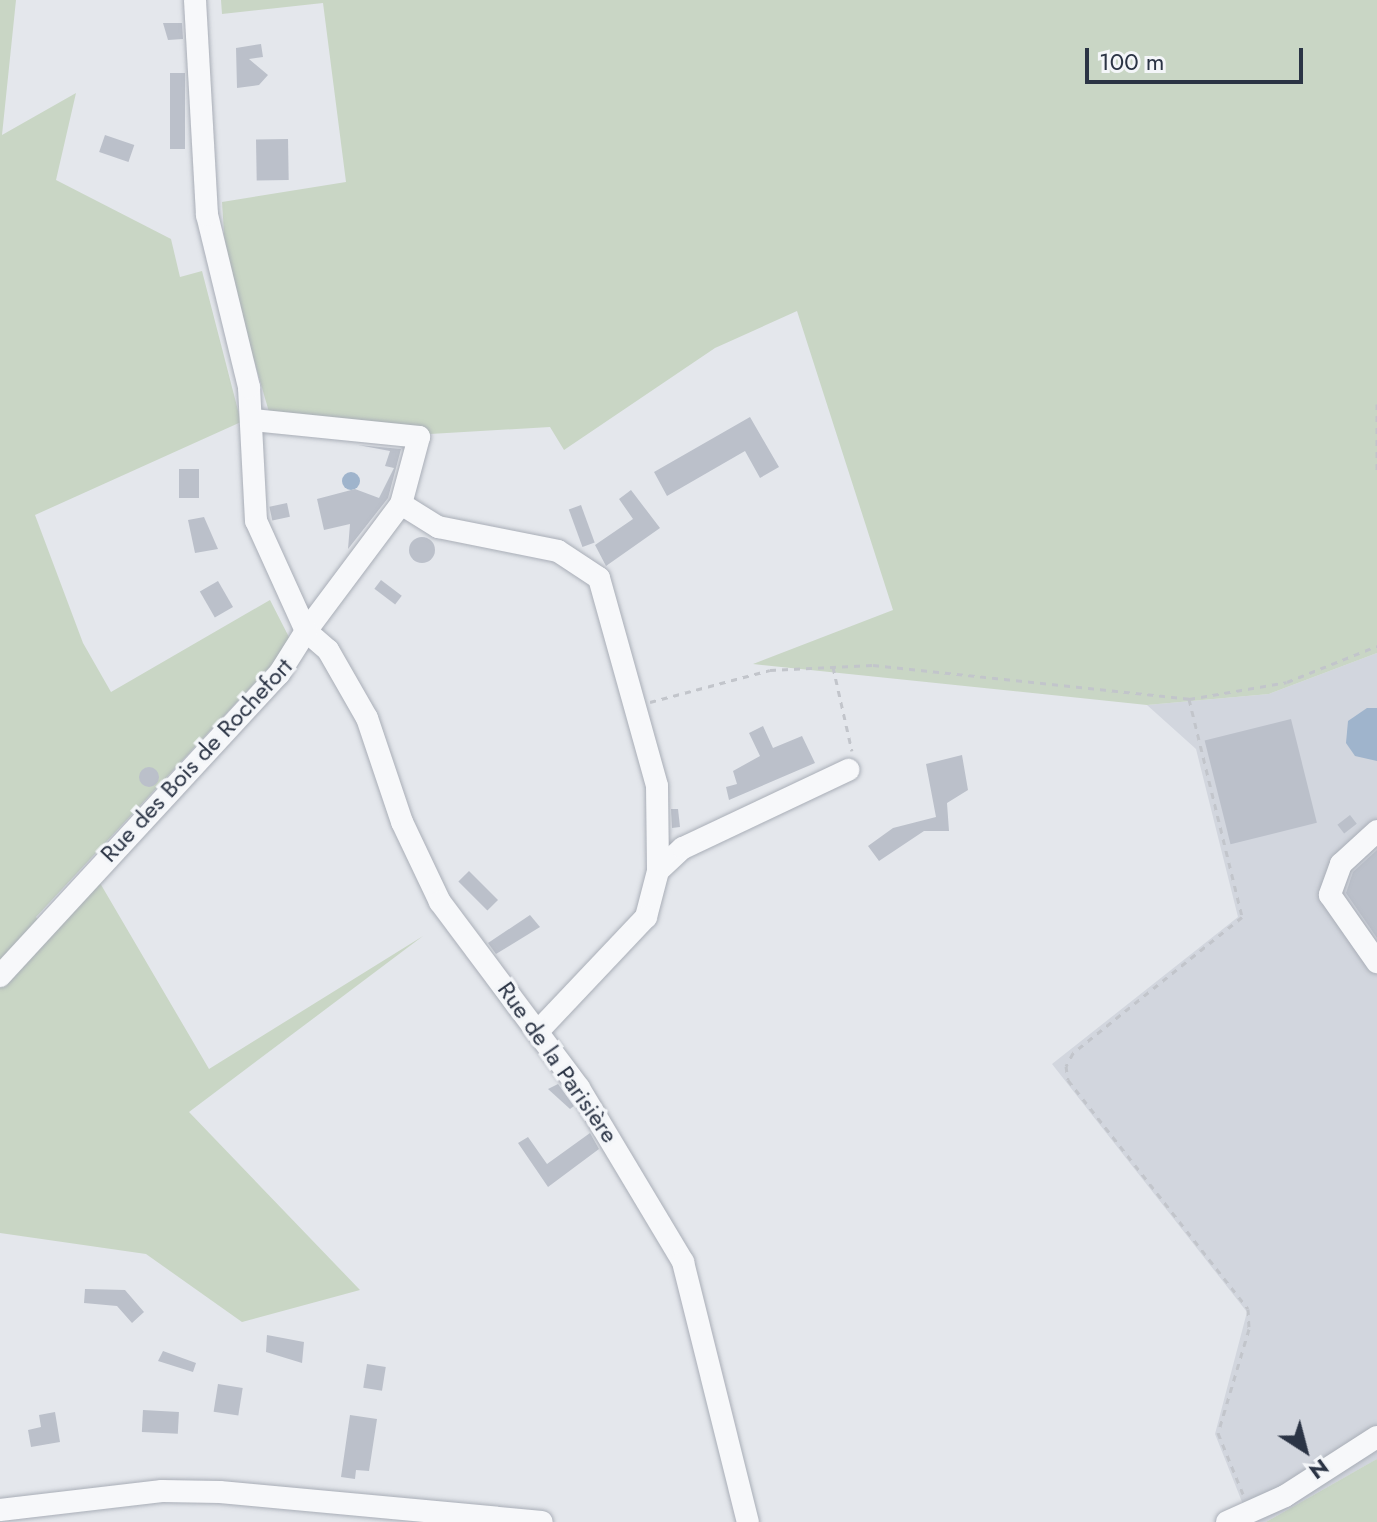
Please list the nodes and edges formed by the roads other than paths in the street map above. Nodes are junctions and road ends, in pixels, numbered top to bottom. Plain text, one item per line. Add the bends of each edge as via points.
1 (195, 0) edge
2 (253, 420) junction
3 (401, 504) junction
4 (306, 631) junction
5 (848, 770) road end
6 (1377, 831) edge
7 (658, 871) junction
8 (1377, 962) edge
9 (0, 976) edge
10 (540, 1029) junction
11 (1377, 1437) edge
12 (0, 1510) edge
13 (542, 1522) edge
14 (748, 1522) edge
15 (1227, 1522) edge

1 - 2 street, Rue des Bois de Rochefort via 207,215
2 - 3 street via 419,437
2 - 4 street, Rue des Bois de Rochefort via 256,521
3 - 4 street
3 - 7 street via 438,527 582,561 599,578 657,786
4 - 9 street, Rue des Bois de Rochefort via 279,674
4 - 10 street, Rue de la Parisière via 328,650 367,718 440,902
5 - 7 street via 683,848
6 - 8 street via 1332,877 1330,895
7 - 10 street via 646,917
10 - 14 street, Rue de la Parisière via 651,1199 683,1262
11 - 15 street
12 - 13 street via 220,1492

